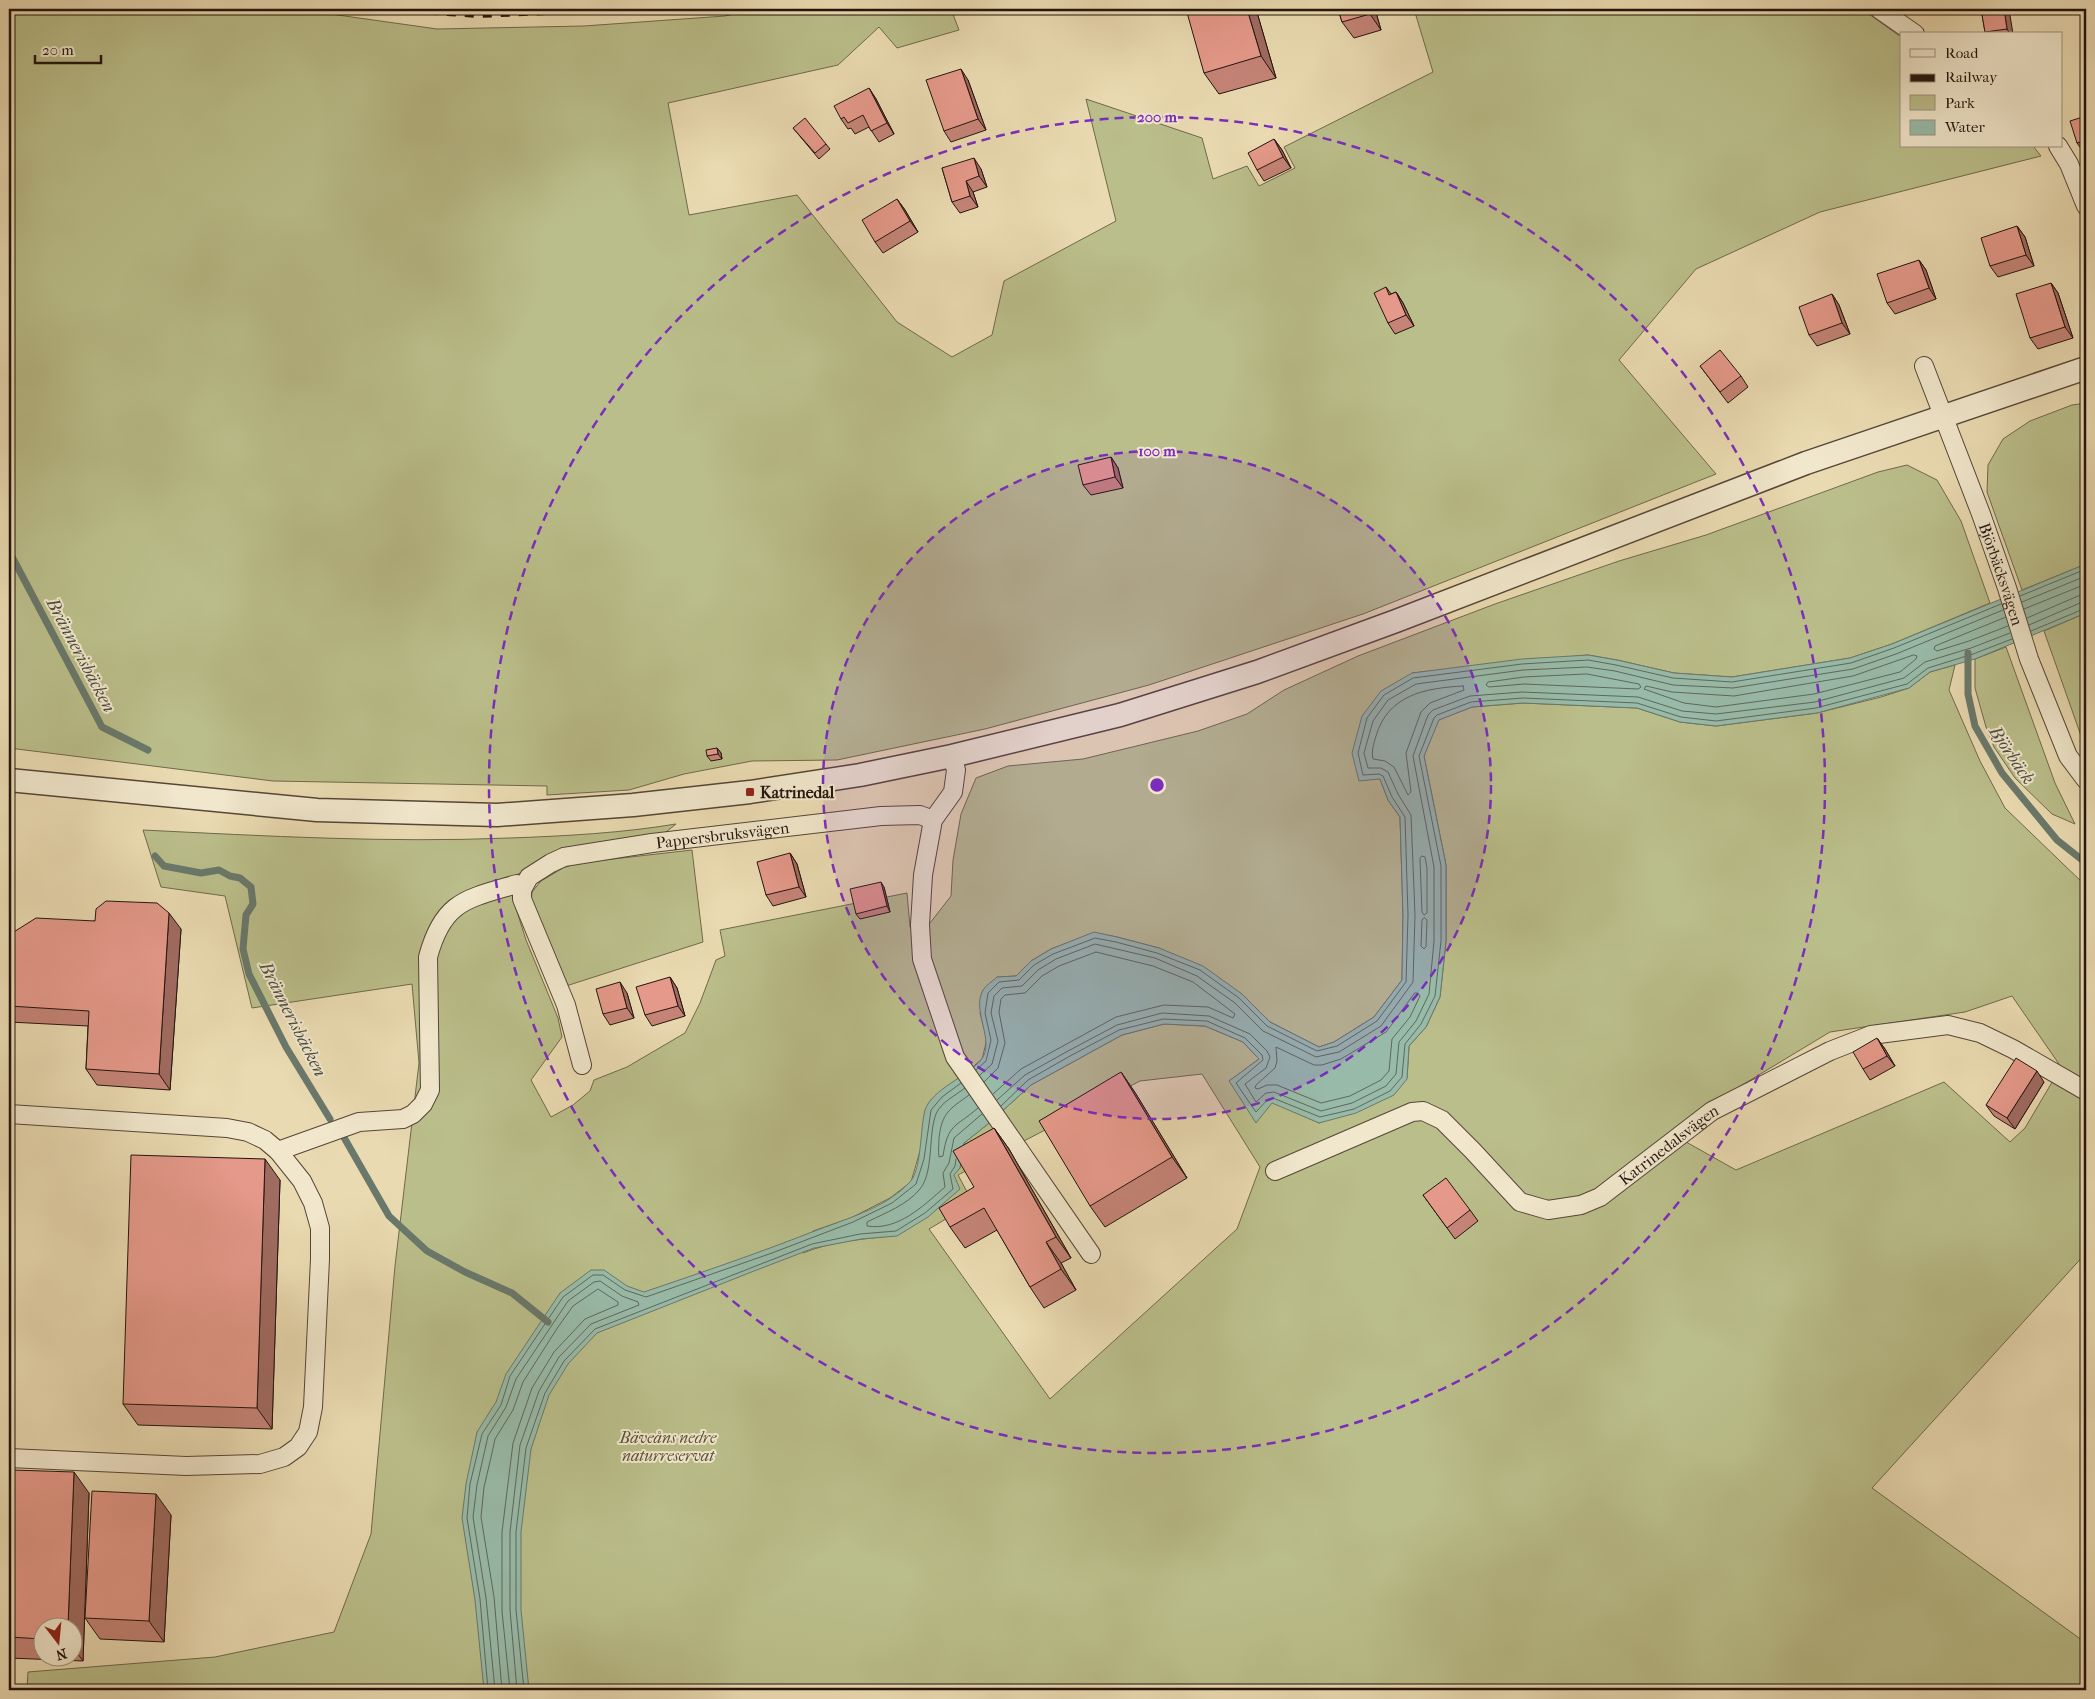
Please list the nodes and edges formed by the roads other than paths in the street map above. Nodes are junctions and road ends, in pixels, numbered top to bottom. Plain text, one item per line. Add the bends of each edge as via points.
1 (1879, 9) edge
2 (1912, 32) edge
3 (2059, 148) edge
4 (2086, 206) edge
5 (1924, 366) dead end
6 (2086, 368) edge
7 (1942, 416) junction
8 (952, 756) junction
9 (9, 780) edge
10 (2086, 780) edge
11 (933, 820) junction
12 (523, 886) junction
13 (582, 1065) dead end
14 (2086, 1091) edge
15 (9, 1114) edge
16 (278, 1151) junction
17 (1275, 1171) dead end
18 (1091, 1254) dead end
19 (9, 1458) edge

1 - 2 street
3 - 4 street
5 - 7 street, Björbäcksvägen
6 - 7 street
7 - 8 street via 1806,463 1256,672 1120,714
7 - 10 street, Björbäcksvägen via 1981,514 2029,659 2068,756
8 - 9 street via 860,775 750,792 497,815 317,810
8 - 11 street via 956,770 953,792
11 - 12 street, Pappersbruksvägen via 920,815 881,816 652,843 564,857 537,870
11 - 18 street via 922,875 922,959 955,1057
12 - 13 street via 522,900 566,1005
12 - 16 street via 517,884 462,901 442,920 434,935 428,957 430,1090 423,1104 403,1119 359,1122
14 - 17 street, Katrinedalsvägen via 1980,1033 1948,1025 1871,1035 1830,1051 1712,1111 1600,1197 1581,1204 1548,1210 1520,1202 1442,1120 1423,1111 1412,1112
15 - 16 street via 227,1128 248,1132
16 - 19 street via 302,1181 320,1228 313,1407 308,1432 298,1446 284,1457 225,1466

